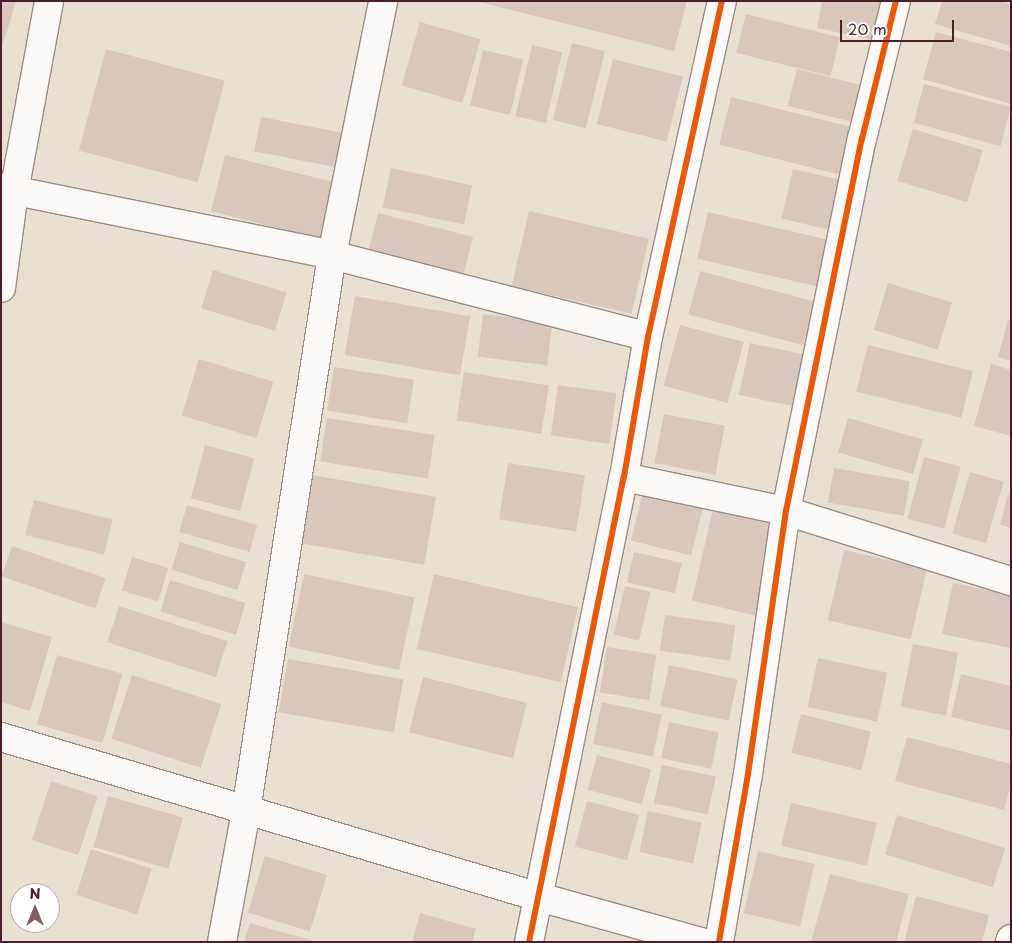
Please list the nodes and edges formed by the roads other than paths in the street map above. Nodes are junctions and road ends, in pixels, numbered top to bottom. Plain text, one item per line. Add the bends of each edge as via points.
1 (49, 1) edge
2 (383, 1) edge
3 (722, 1) edge
4 (896, 1) edge
5 (7, 190) edge
6 (332, 255) junction
7 (1, 288) edge
8 (648, 337) junction
9 (624, 477) junction
10 (786, 511) junction
11 (1011, 581) edge
12 (1, 737) edge
13 (246, 811) junction
14 (539, 898) junction
15 (222, 942) edge
16 (529, 942) edge
17 (702, 942) edge
18 (719, 942) edge

1 - 5 street
2 - 6 street
3 - 8 street
4 - 10 street via 862,139
5 - 6 street
5 - 7 street
6 - 8 street
6 - 13 street
8 - 9 street
9 - 10 street
9 - 14 street
10 - 11 street
10 - 18 street via 748,774
12 - 13 street
13 - 14 street
13 - 15 street
14 - 16 street
14 - 17 street

